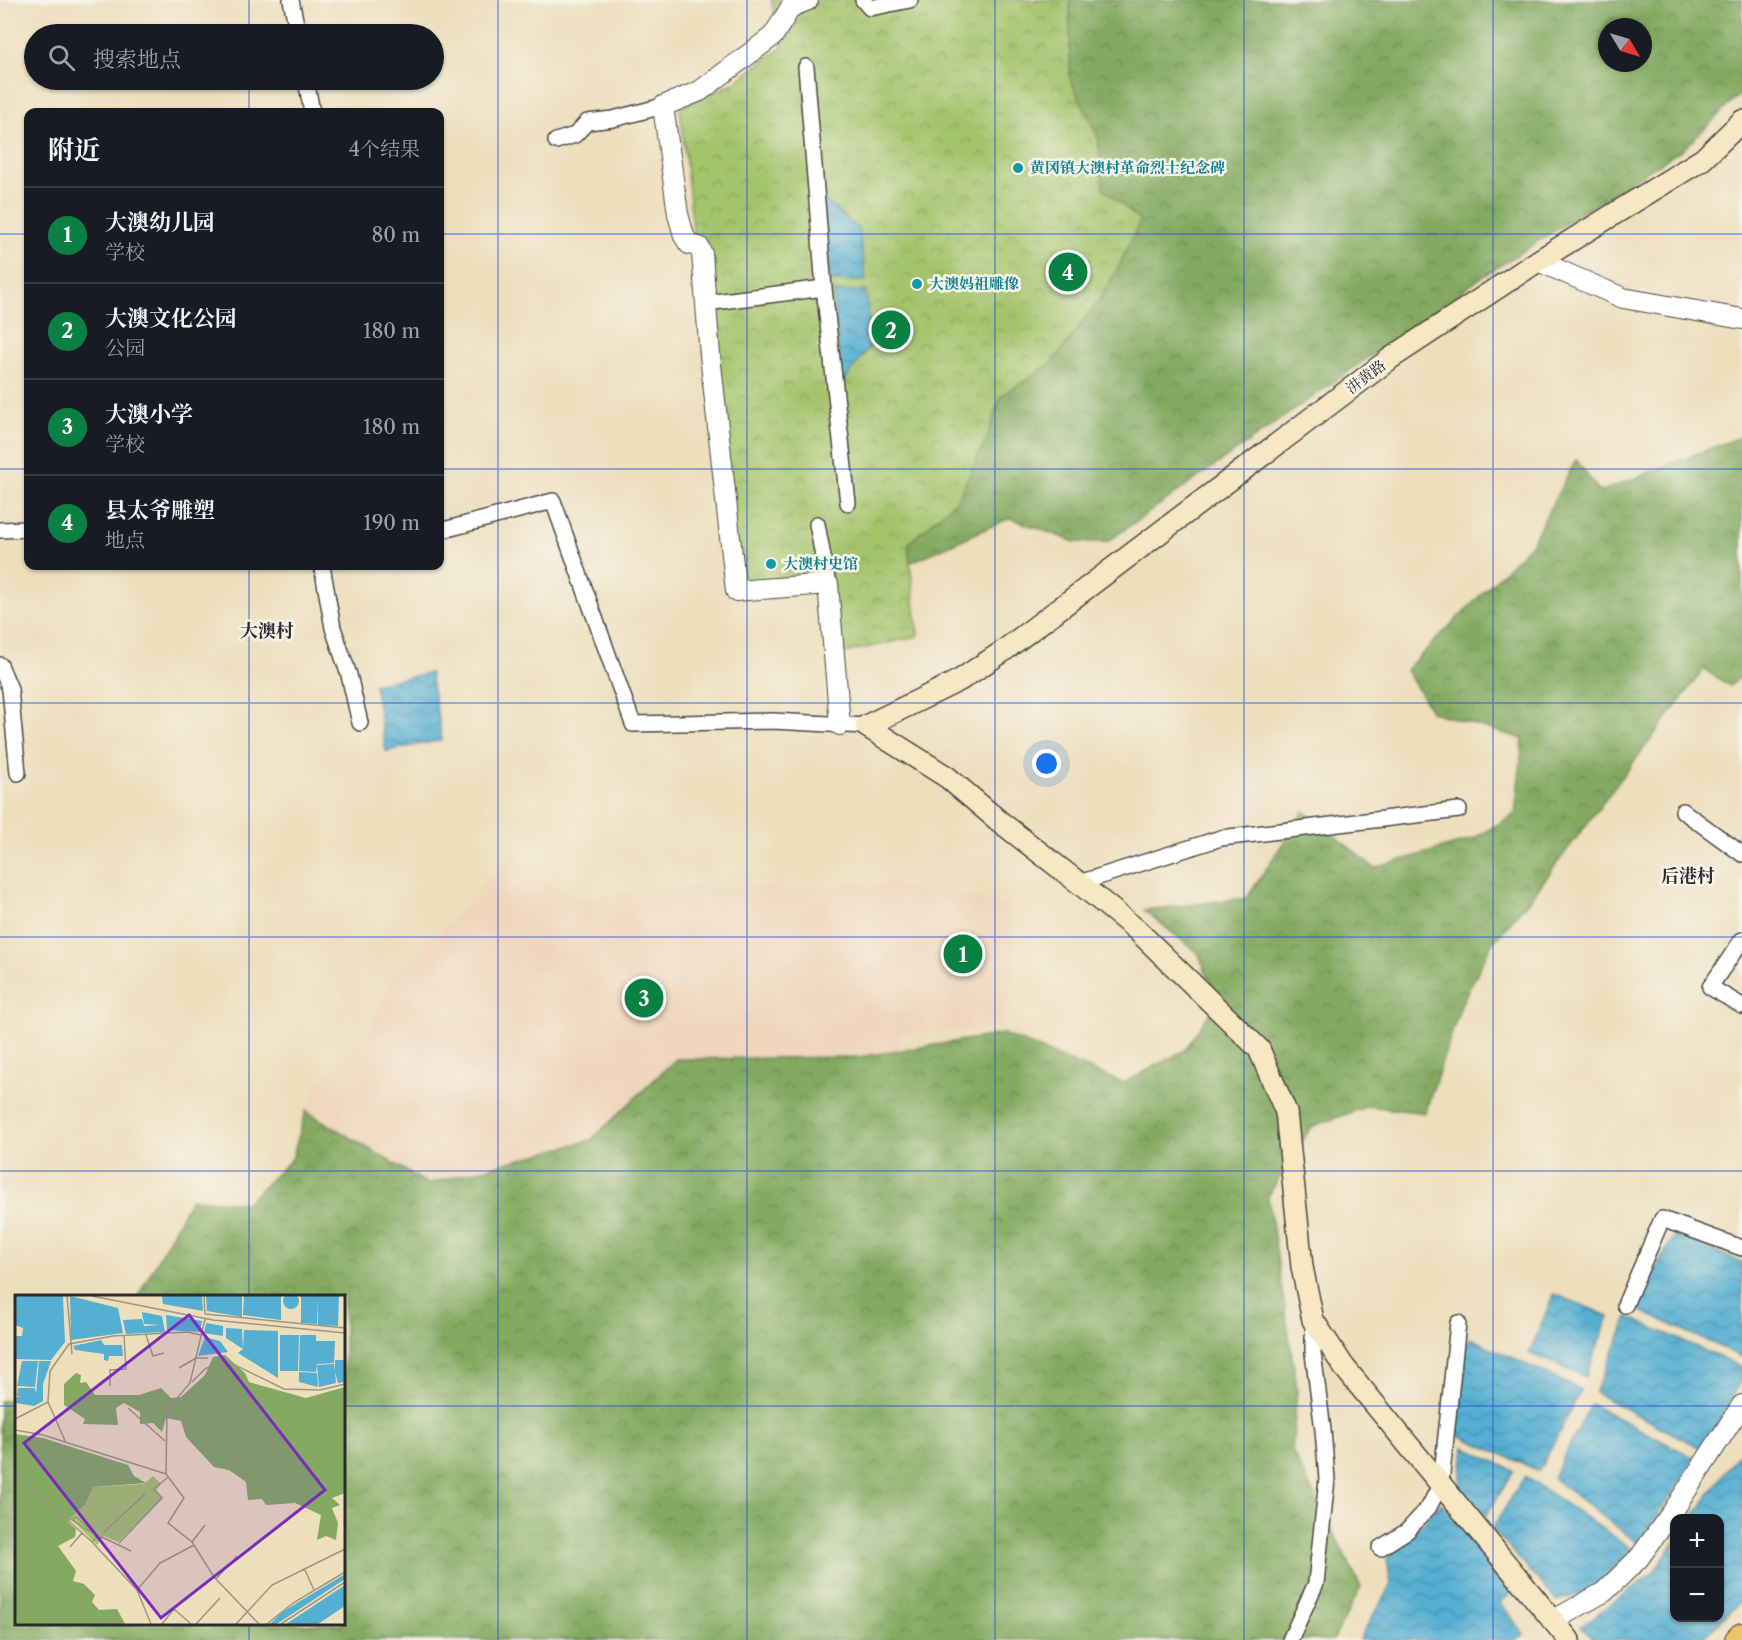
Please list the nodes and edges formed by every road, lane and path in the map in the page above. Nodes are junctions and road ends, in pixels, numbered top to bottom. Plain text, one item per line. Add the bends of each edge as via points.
1 (291, 0) edge
2 (808, 0) edge
3 (863, 0) edge
4 (910, 0) edge
5 (296, 24) edge
6 (806, 67) dead end
7 (308, 90) edge
8 (663, 106) junction
9 (311, 108) edge
10 (1742, 121) edge
11 (556, 141) dead end
12 (1538, 261) junction
13 (824, 288) junction
14 (706, 303) junction
15 (1742, 319) edge
16 (848, 503) dead end
17 (817, 524) dead end
18 (0, 527) edge
19 (24, 529) edge
20 (444, 530) edge
21 (323, 570) edge
22 (828, 584) junction
23 (0, 665) edge
24 (360, 723) dead end
25 (840, 725) junction
26 (866, 726) junction
27 (18, 773) dead end
28 (1459, 810) dead end
29 (1683, 810) dead end
30 (1742, 854) edge
31 (1078, 883) junction
32 (1742, 940) edge
33 (1742, 1006) edge
34 (1742, 1248) edge
35 (1625, 1305) dead end
36 (1313, 1320) junction
37 (1458, 1323) dead end
38 (1742, 1405) edge
39 (1441, 1483) junction
40 (1380, 1548) dead end
41 (1552, 1621) junction
42 (1742, 1636) edge
43 (1290, 1640) edge
44 (1569, 1640) edge
45 (1738, 1640) edge

1 - 5 street
2 - 8 street via 791,8 773,36 700,91
3 - 4 street via 870,8
6 - 13 street
7 - 9 street
8 - 11 street via 587,122 575,135
8 - 14 street via 678,214 684,236 702,254
10 - 12 main road, 汫黄路 via 1703,159
12 - 15 street via 1623,298
12 - 26 main road, 汫黄路 via 1391,358 1002,652 960,680
13 - 14 street
13 - 16 street
14 - 22 street via 736,591
17 - 22 street
18 - 19 street
20 - 25 street via 553,501 633,724 773,721
21 - 24 street via 333,628
22 - 25 street
23 - 27 street via 10,689
25 - 26 street
26 - 31 main road via 947,777
28 - 31 street via 1221,838
29 - 30 street
31 - 36 main road via 1137,930 1259,1048 1286,1112 1302,1267
32 - 33 street via 1710,987
34 - 35 street via 1662,1219
36 - 39 main road via 1344,1367
36 - 43 street via 1327,1479 1316,1583
37 - 39 street
38 - 41 street via 1639,1558 1604,1592
39 - 40 street via 1429,1507 1407,1531
39 - 41 main road
41 - 44 main road
42 - 45 highway

